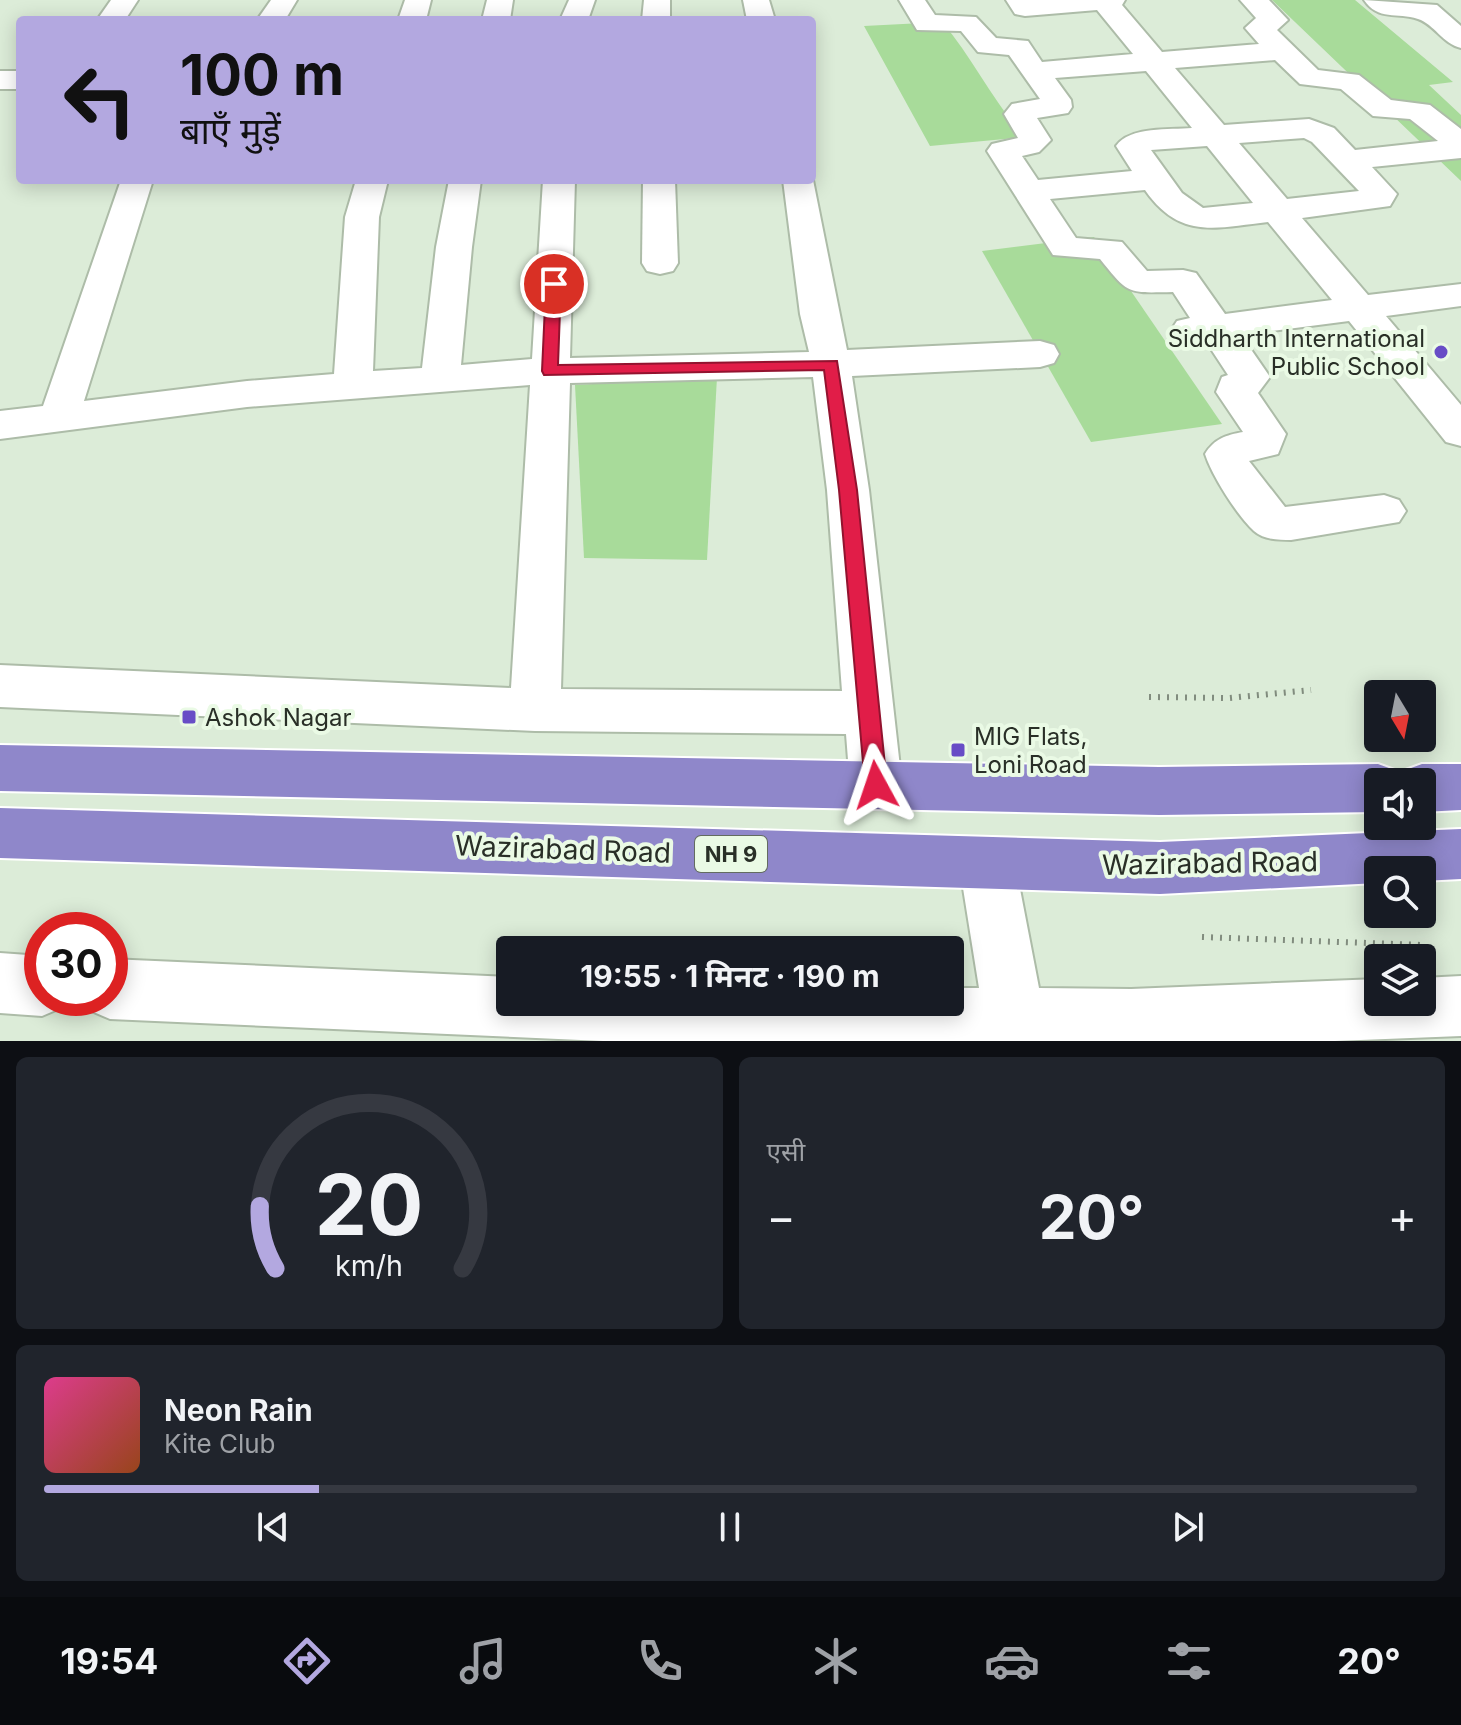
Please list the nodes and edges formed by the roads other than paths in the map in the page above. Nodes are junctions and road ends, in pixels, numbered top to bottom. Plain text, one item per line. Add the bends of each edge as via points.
1 (912, 0) edge
2 (1019, 0) edge
3 (1103, 0) edge
4 (1112, 0) edge
5 (1253, 0) edge
6 (1377, 0) edge
7 (1458, 47) edge
8 (1282, 51) junction
9 (1154, 61) junction
10 (1034, 71) junction
11 (1220, 140) junction
12 (1461, 147) edge
13 (1347, 160) junction
14 (1181, 177) junction
15 (136, 184) edge
16 (371, 184) edge
17 (464, 184) edge
18 (559, 184) edge
19 (659, 184) edge
20 (800, 184) edge
21 (1028, 191) junction
22 (1272, 204) junction
23 (660, 263) dead end
24 (1461, 295) edge
25 (1359, 308) junction
26 (1201, 329) junction
27 (1040, 354) dead end
28 (831, 364) junction
29 (550, 371) junction
30 (440, 379) junction
31 (353, 386) junction
32 (59, 417) junction
33 (0, 425) edge
34 (1461, 432) edge
35 (1384, 511) dead end
36 (0, 686) edge
37 (535, 710) junction
38 (869, 713) junction
39 (0, 768) edge
40 (876, 785) junction
41 (1461, 787) edge
42 (1364, 788) edge
43 (1436, 788) edge
44 (0, 833) edge
45 (1461, 854) edge
46 (987, 863) junction
47 (0, 983) edge
48 (24, 985) edge
49 (128, 990) edge
50 (1461, 1006) edge
51 (1014, 1018) junction
52 (1409, 1026) edge

1 - 10 street via 927,24 966,23 988,46 1018,47
2 - 3 street via 1025,8
3 - 4 street
3 - 9 street
5 - 8 street via 1274,20 1259,28
6 - 7 street via 1391,9 1422,8
8 - 9 street
8 - 12 street via 1310,78 1349,81 1384,110 1424,112
9 - 10 street
9 - 11 street
10 - 21 street via 1057,107 1023,110 1019,114 1035,140 1003,151
11 - 13 street via 1309,128
11 - 14 street via 1132,146
11 - 22 street
11 - 22 street via 1290,140 1339,189
12 - 13 street
13 - 22 street via 1380,194 1378,199
14 - 21 street
14 - 22 street via 1218,203
14 - 22 street via 1189,217
15 - 32 street
16 - 31 street via 362,217
17 - 30 street
18 - 29 street
19 - 23 street
20 - 28 street
21 - 26 street via 1065,248 1110,249 1137,282 1183,281
22 - 25 street
24 - 25 street
25 - 26 street
25 - 34 street
26 - 35 street via 1250,377 1236,386 1236,392 1265,434 1263,444 1226,454 1269,519 1291,524
27 - 28 street
28 - 29 street
28 - 38 street
29 - 30 street
29 - 37 street
30 - 31 street
31 - 32 street
32 - 33 street
36 - 37 street
37 - 38 street
38 - 40 street
39 - 40 highway
40 - 42 highway via 1159,791
41 - 43 highway
44 - 46 highway, Wazirabad Road / NH 9
45 - 46 highway, Wazirabad Road / NH 9 via 1160,868
46 - 51 street
47 - 48 street
49 - 51 street via 739,1017
50 - 52 street
51 - 52 street

